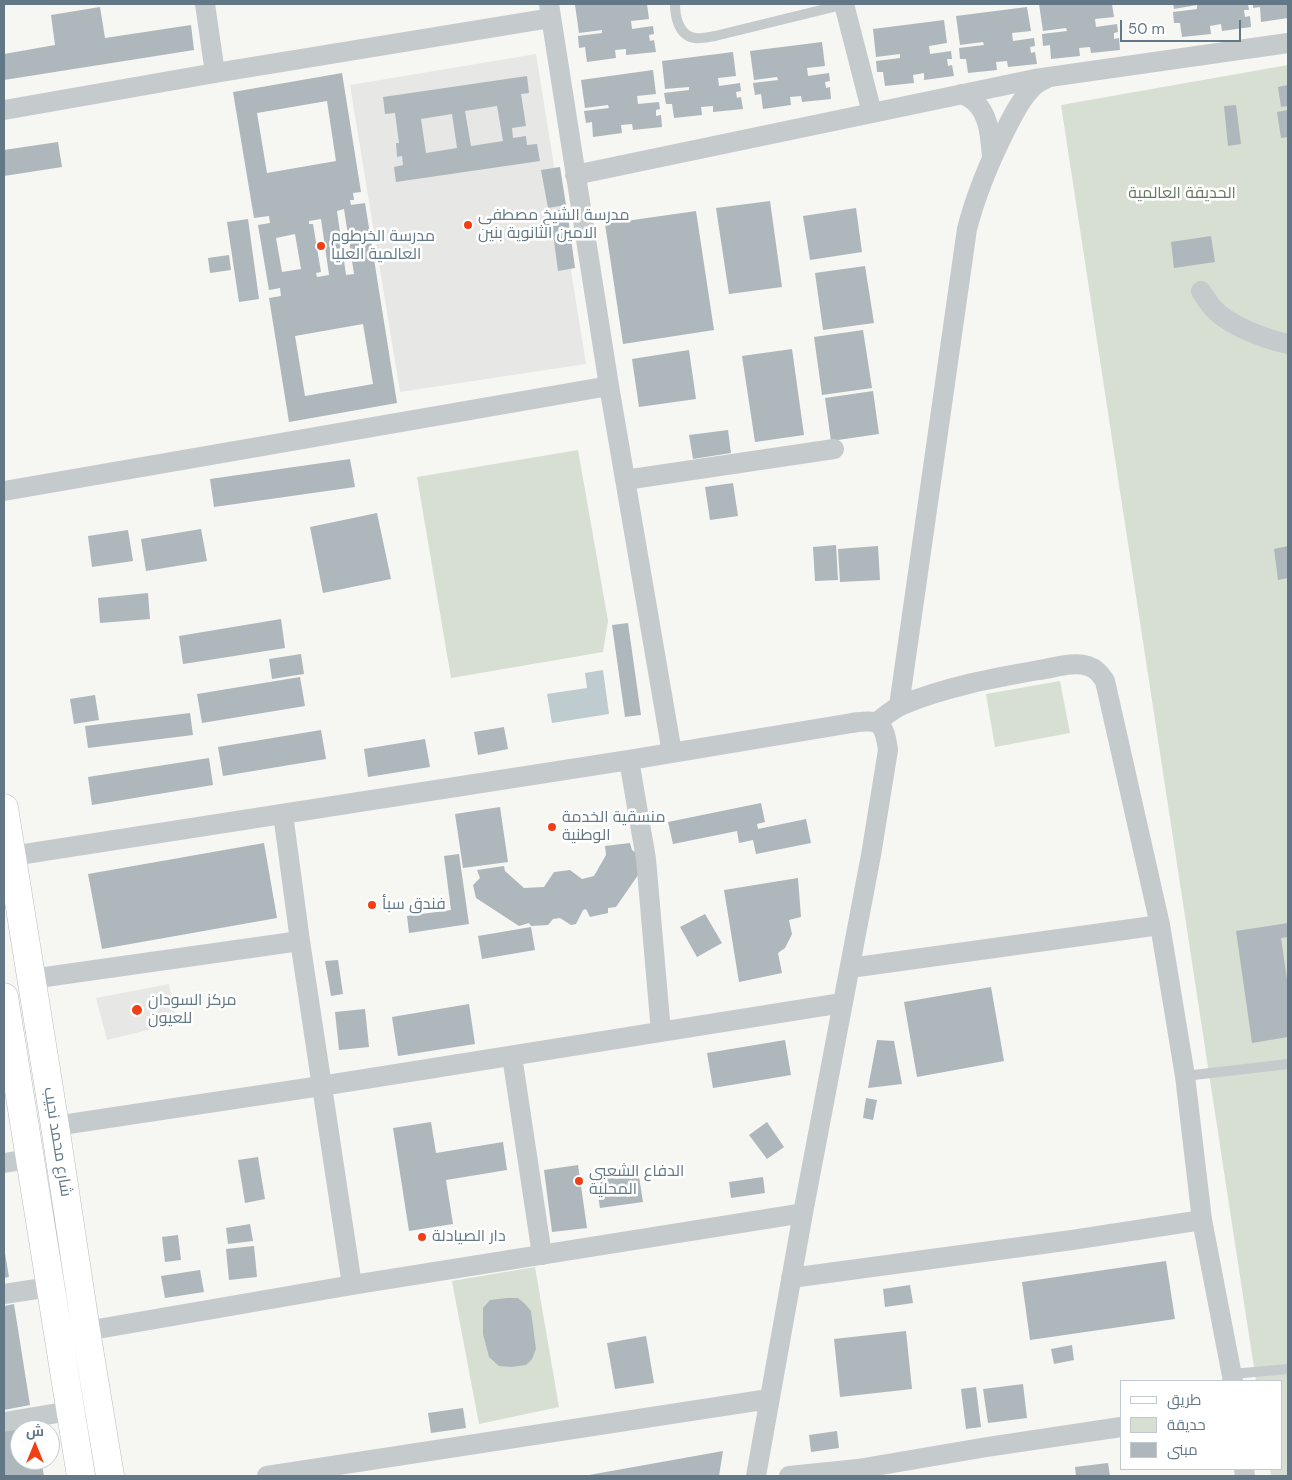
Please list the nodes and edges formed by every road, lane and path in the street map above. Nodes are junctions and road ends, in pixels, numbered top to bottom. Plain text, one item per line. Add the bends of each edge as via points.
1 (205, 4) edge
2 (675, 4) edge
3 (845, 4) edge
4 (550, 11) edge
5 (1288, 43) edge
6 (215, 73) junction
7 (1050, 77) junction
8 (962, 94) junction
9 (4, 110) edge
10 (872, 112) junction
11 (992, 156) junction
12 (576, 175) junction
13 (1201, 291) dead end
14 (1288, 344) edge
15 (609, 386) junction
16 (834, 449) dead end
17 (625, 480) junction
18 (4, 491) edge
19 (899, 706) junction
20 (877, 722) junction
21 (672, 753) junction
22 (629, 760) junction
23 (4, 808) edge
24 (283, 814) junction
25 (12, 856) junction
26 (1160, 925) junction
27 (300, 941) junction
28 (850, 968) junction
29 (31, 979) junction
30 (4, 997) edge
31 (842, 1003) junction
32 (661, 1032) junction
33 (7, 1039) edge
34 (512, 1056) junction
35 (1288, 1064) edge
36 (1185, 1076) junction
37 (321, 1086) junction
38 (56, 1126) junction
39 (16, 1161) edge
40 (803, 1213) junction
41 (1202, 1220) junction
42 (542, 1255) junction
43 (791, 1278) junction
44 (352, 1285) junction
45 (50, 1287) junction
46 (4, 1294) edge
47 (86, 1331) junction
48 (1288, 1370) edge
49 (1232, 1377) edge
50 (769, 1399) junction
51 (70, 1411) junction
52 (4, 1422) edge
53 (1120, 1427) edge
54 (81, 1476) edge
55 (110, 1476) edge
56 (267, 1476) edge
57 (756, 1476) edge
58 (789, 1476) edge

1 - 6 street
2 - 3 lane via 684,34 697,39
3 - 10 street
4 - 6 street
4 - 12 street
5 - 7 street
6 - 9 street
7 - 8 street
7 - 11 street via 1036,85 1024,98
8 - 10 street
8 - 11 street via 976,103 982,113 988,126
10 - 12 street
11 - 19 street via 967,229
12 - 15 street
13 - 14 street via 1213,308 1229,320 1251,333
15 - 17 street
15 - 18 street
16 - 17 street
17 - 21 street
19 - 20 street
19 - 26 street via 968,684 1073,664 1098,671 1105,681
20 - 21 street via 862,721
20 - 28 street via 886,736 888,750
21 - 22 street
22 - 24 street
22 - 32 street via 646,859
23 - 25 main road, شارع محمد نجيب
24 - 25 street
24 - 27 street
25 - 29 main road, شارع محمد نجيب
26 - 28 street
26 - 36 street
27 - 29 street
27 - 37 street
28 - 31 street
29 - 38 main road, شارع محمد نجيب
30 - 33 main road, شارع محمد نجيب
31 - 32 street
31 - 40 street
32 - 34 street
33 - 39 main road, شارع محمد نجيب
34 - 37 street
34 - 42 street
35 - 36 lane
36 - 41 street
37 - 38 street
37 - 44 street
38 - 47 main road, شارع محمد نجيب
39 - 45 main road, شارع محمد نجيب
40 - 42 street
40 - 43 street
41 - 43 street
41 - 49 street
42 - 44 street
43 - 50 street
44 - 47 street
45 - 46 street
45 - 51 main road, شارع محمد نجيب
47 - 55 main road, شارع محمد نجيب
48 - 49 lane
50 - 56 street
50 - 57 street
51 - 52 street
51 - 54 main road, شارع محمد نجيب
53 - 58 street via 858,1469

